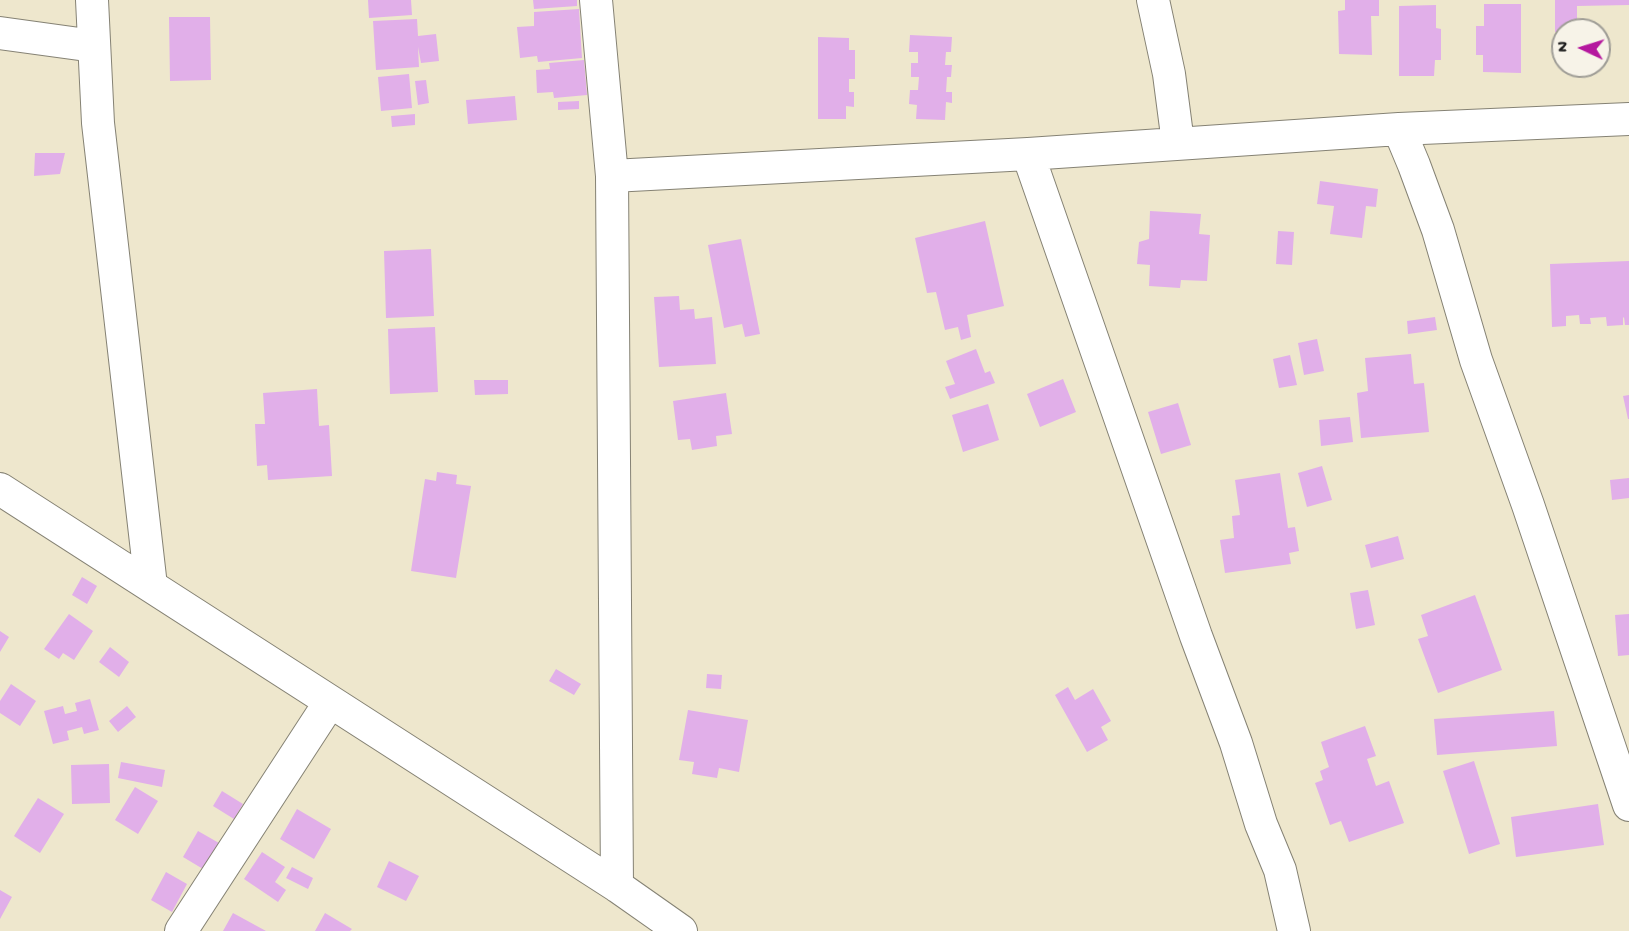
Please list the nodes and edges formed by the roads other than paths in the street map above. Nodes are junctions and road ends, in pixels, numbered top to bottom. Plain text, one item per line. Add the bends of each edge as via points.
1 (92, 0) edge
2 (596, 0) edge
3 (1153, 0) edge
4 (0, 33) edge
5 (94, 46) junction
6 (1629, 119) edge
7 (1399, 129) junction
8 (1178, 143) junction
9 (1028, 154) junction
10 (612, 176) junction
11 (0, 489) edge
12 (151, 586) junction
13 (330, 702) junction
14 (1629, 805) edge
15 (617, 886) junction
16 (650, 921) edge
17 (181, 931) edge
18 (681, 931) edge
19 (1294, 931) edge

1 - 5 street
2 - 10 street
3 - 8 street via 1169,74
4 - 5 street
5 - 12 street via 98,123
6 - 7 street
7 - 8 street
7 - 14 street via 1438,230 1476,360
8 - 9 street
9 - 10 street
9 - 19 street via 1280,870
10 - 15 street
11 - 12 street
12 - 13 street
13 - 15 street
13 - 17 street
15 - 16 street
16 - 18 street

